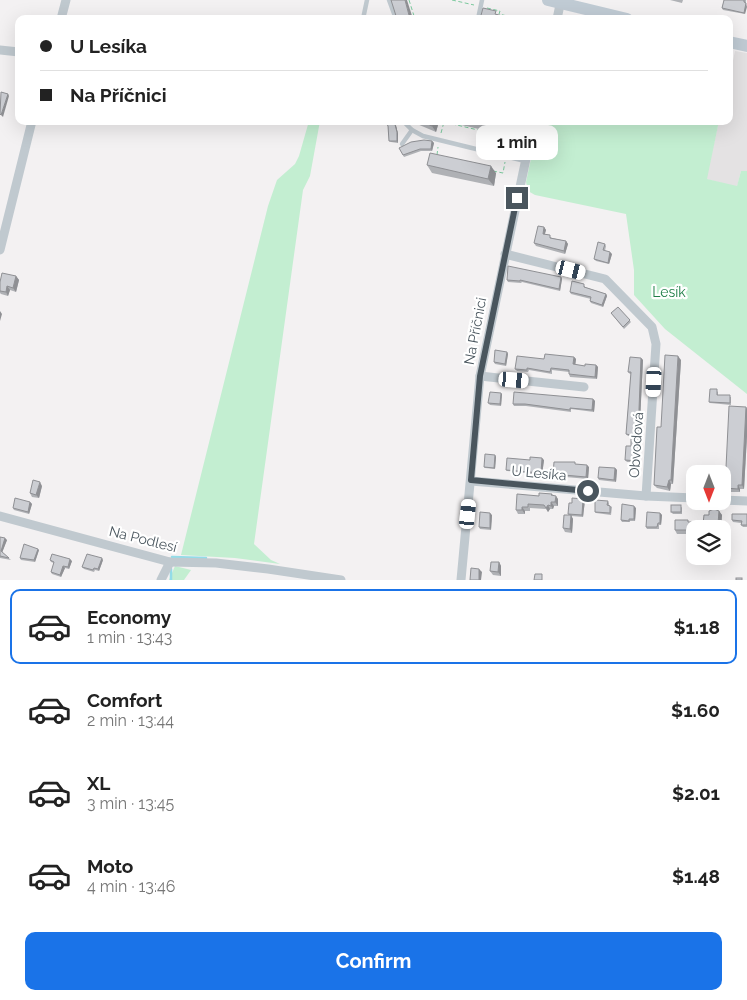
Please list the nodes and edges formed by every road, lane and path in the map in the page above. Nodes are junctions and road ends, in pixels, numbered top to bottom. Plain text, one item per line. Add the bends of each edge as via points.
1 (66, 0) edge
2 (367, 0) edge
3 (389, 0) edge
4 (408, 0) edge
5 (482, 0) edge
6 (548, 0) edge
7 (561, 2) edge
8 (62, 15) edge
9 (364, 15) edge
10 (395, 15) edge
11 (414, 15) edge
12 (479, 15) edge
13 (558, 15) edge
14 (611, 15) edge
15 (733, 43) edge
16 (747, 46) edge
17 (0, 50) edge
18 (15, 52) edge
19 (31, 125) edge
20 (407, 125) edge
21 (442, 125) edge
22 (456, 125) edge
23 (533, 125) edge
24 (412, 130) junction
25 (440, 140) junction
26 (402, 144) edge
27 (490, 152) junction
28 (506, 156) junction
29 (436, 158) edge
30 (525, 161) junction
31 (486, 169) edge
32 (0, 250) edge
33 (504, 254) junction
34 (480, 376) junction
35 (584, 386) dead end
36 (471, 480) junction
37 (646, 496) junction
38 (686, 498) edge
39 (731, 500) edge
40 (747, 501) edge
41 (0, 516) edge
42 (170, 562) junction
43 (161, 580) edge
44 (341, 580) edge
45 (460, 580) edge

1 - 8 street
2 - 9 lane
3 - 10 lane
4 - 11 path
5 - 12 lane
6 - 7 main road
7 - 13 street
7 - 14 main road
15 - 16 main road
17 - 18 street
19 - 32 street
20 - 24 lane
21 - 25 path
22 - 27 path via 494,134
23 - 30 street, Na Příčnici
24 - 25 lane
24 - 26 lane
25 - 27 lane
25 - 29 path
27 - 28 lane
28 - 30 lane
28 - 31 path via 503,173
30 - 33 street, Na Příčnici
33 - 34 street, Na Příčnici
33 - 37 street, Obvodová via 605,279 652,327 656,344
34 - 35 street
34 - 36 street, Na Příčnici
36 - 37 street, U Lesíka
36 - 45 street, Na Příčnici
37 - 38 street, U Lesíka
39 - 40 street
41 - 42 street, Na Podlesí
42 - 43 street
42 - 44 street, Na Podlesí via 216,563

